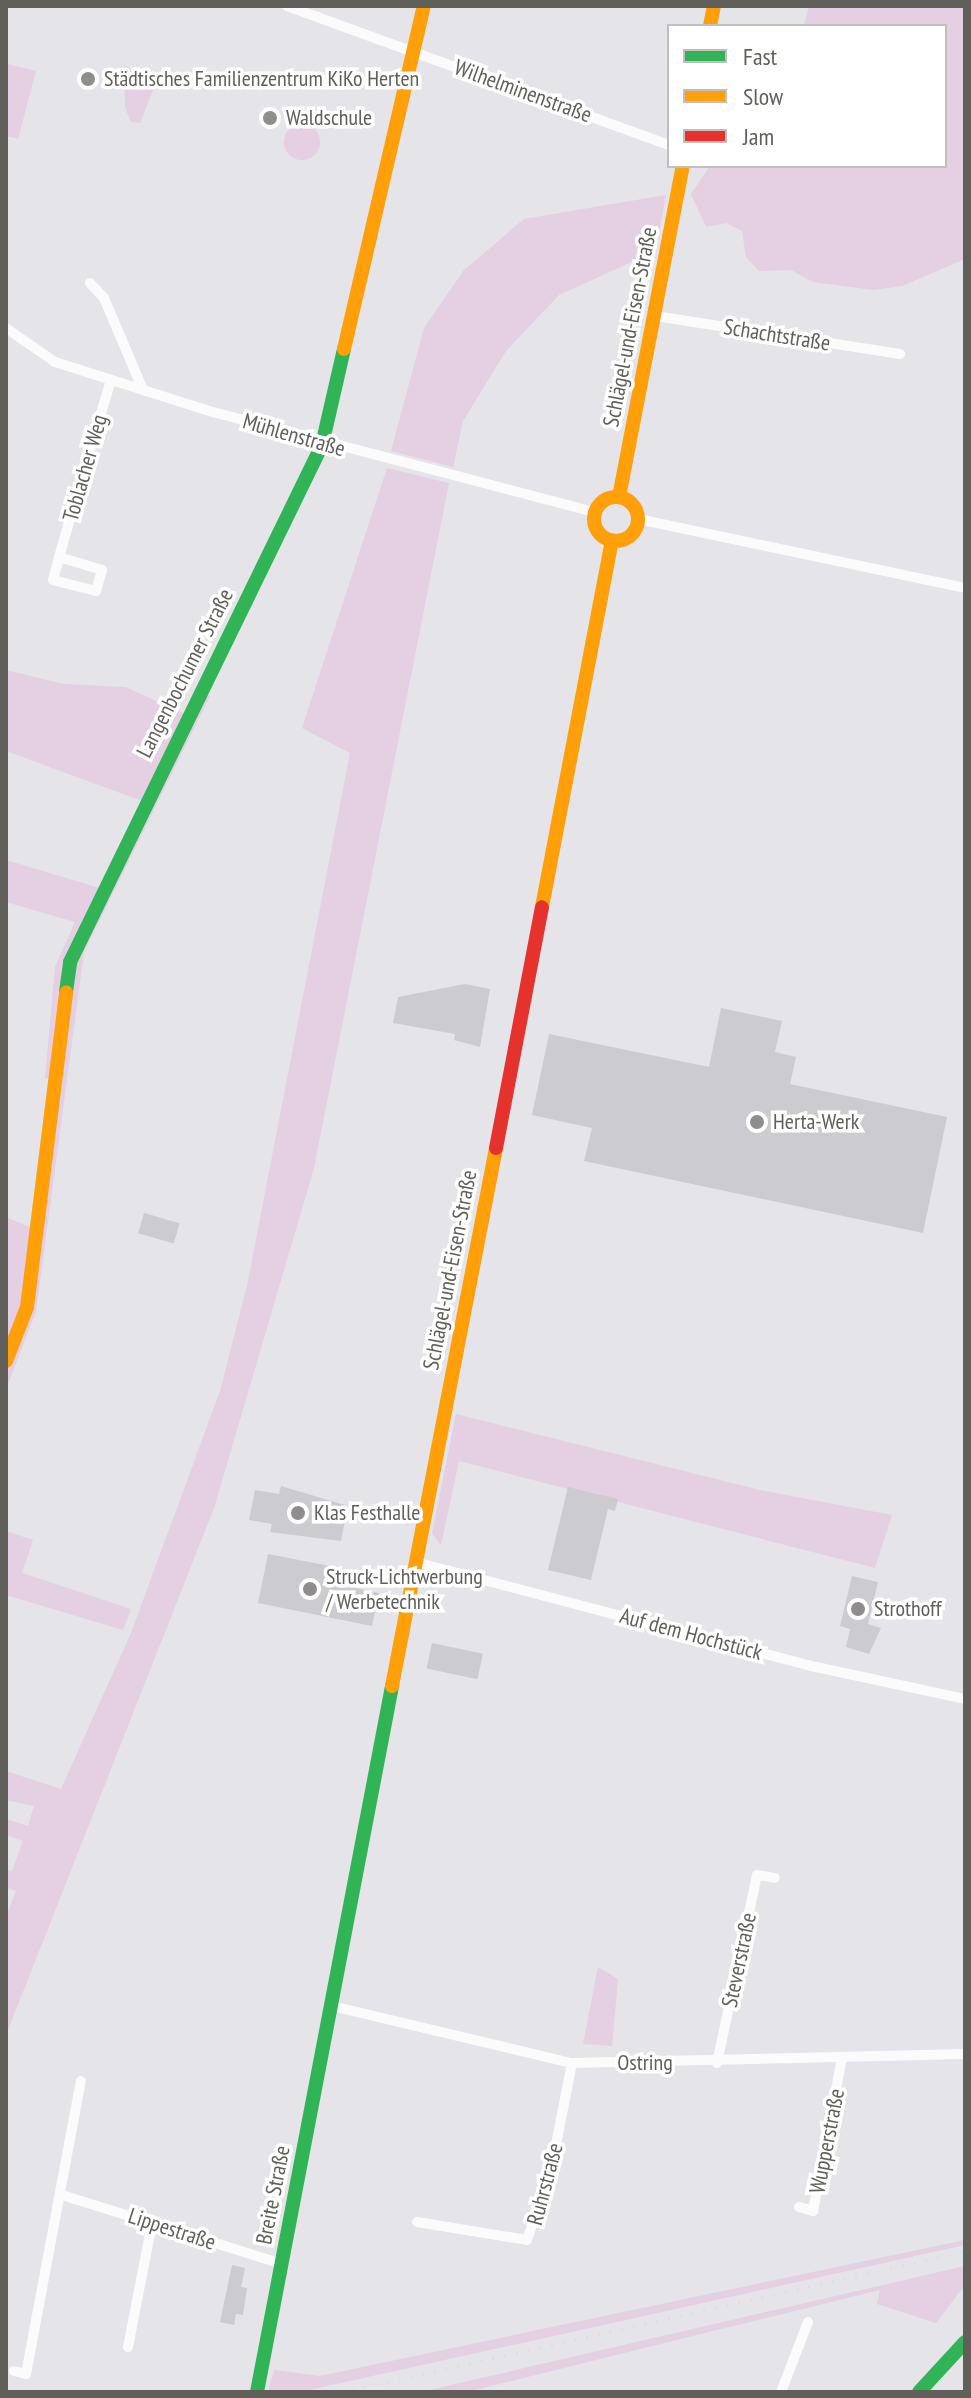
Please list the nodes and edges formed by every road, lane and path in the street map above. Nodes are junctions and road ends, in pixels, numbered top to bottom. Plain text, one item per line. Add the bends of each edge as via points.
1 (287, 6) edge
2 (424, 6) edge
3 (414, 51) junction
4 (667, 144) edge
5 (683, 168) edge
6 (90, 283) dead end
7 (655, 316) junction
8 (6, 328) edge
9 (900, 354) dead end
10 (111, 380) junction
11 (143, 390) junction
12 (322, 445) junction
13 (619, 497) junction
14 (595, 512) junction
15 (638, 519) junction
16 (612, 541) junction
17 (59, 557) junction
18 (965, 588) edge
19 (6, 1361) edge
20 (419, 1563) junction
21 (965, 1699) edge
22 (775, 1878) dead end
23 (332, 2006) junction
24 (965, 2054) edge
25 (842, 2058) junction
26 (572, 2063) junction
27 (717, 2063) junction
28 (81, 2081) dead end
29 (62, 2195) junction
30 (799, 2207) dead end
31 (417, 2222) dead end
32 (152, 2223) junction
33 (282, 2264) junction
34 (808, 2322) dead end
35 (965, 2342) edge
36 (128, 2347) dead end
37 (14, 2371) dead end
38 (257, 2392) edge
39 (781, 2392) edge
40 (919, 2392) edge

1 - 3 street, Wilhelminenstraße
2 - 3 street, Langenbochumer Straße
3 - 4 street, Wilhelminenstraße
3 - 12 street, Langenbochumer Straße
5 - 7 street, Schlägel-und-Eisen-Straße
6 - 11 street via 104,298
7 - 9 street, Schachtstraße
7 - 13 street, Schlägel-und-Eisen-Straße
8 - 10 street, Mühlenstraße via 55,362
10 - 11 street, Mühlenstraße
10 - 17 street, Toblacher Weg
11 - 12 street, Mühlenstraße
12 - 14 street, Mühlenstraße
12 - 19 street, Langenbochumer Straße via 70,962 27,1307
13 - 14 street via 604,501
13 - 15 street via 632,504
14 - 16 street via 596,530
15 - 16 street via 630,536
15 - 18 street
16 - 20 street, Schlägel-und-Eisen-Straße
17 - 17 street via 53,580 96,591 102,570
20 - 21 street, Auf dem Hochstück via 816,1667
20 - 23 street, Schlägel-und-Eisen-Straße
22 - 27 street, Steverstraße via 757,1875
23 - 26 street, Ostring
23 - 33 street, Breite Straße
24 - 25 street, Ostring
25 - 27 street, Ostring
25 - 30 street, Wupperstraße via 813,2211
26 - 27 street, Ostring
26 - 31 street, Ruhrstraße via 551,2170 527,2240
28 - 29 street
29 - 32 street, Lippestraße
29 - 37 street via 26,2374
32 - 33 street, Lippestraße
32 - 36 street
33 - 38 street, Breite Straße
34 - 39 street
35 - 40 street

